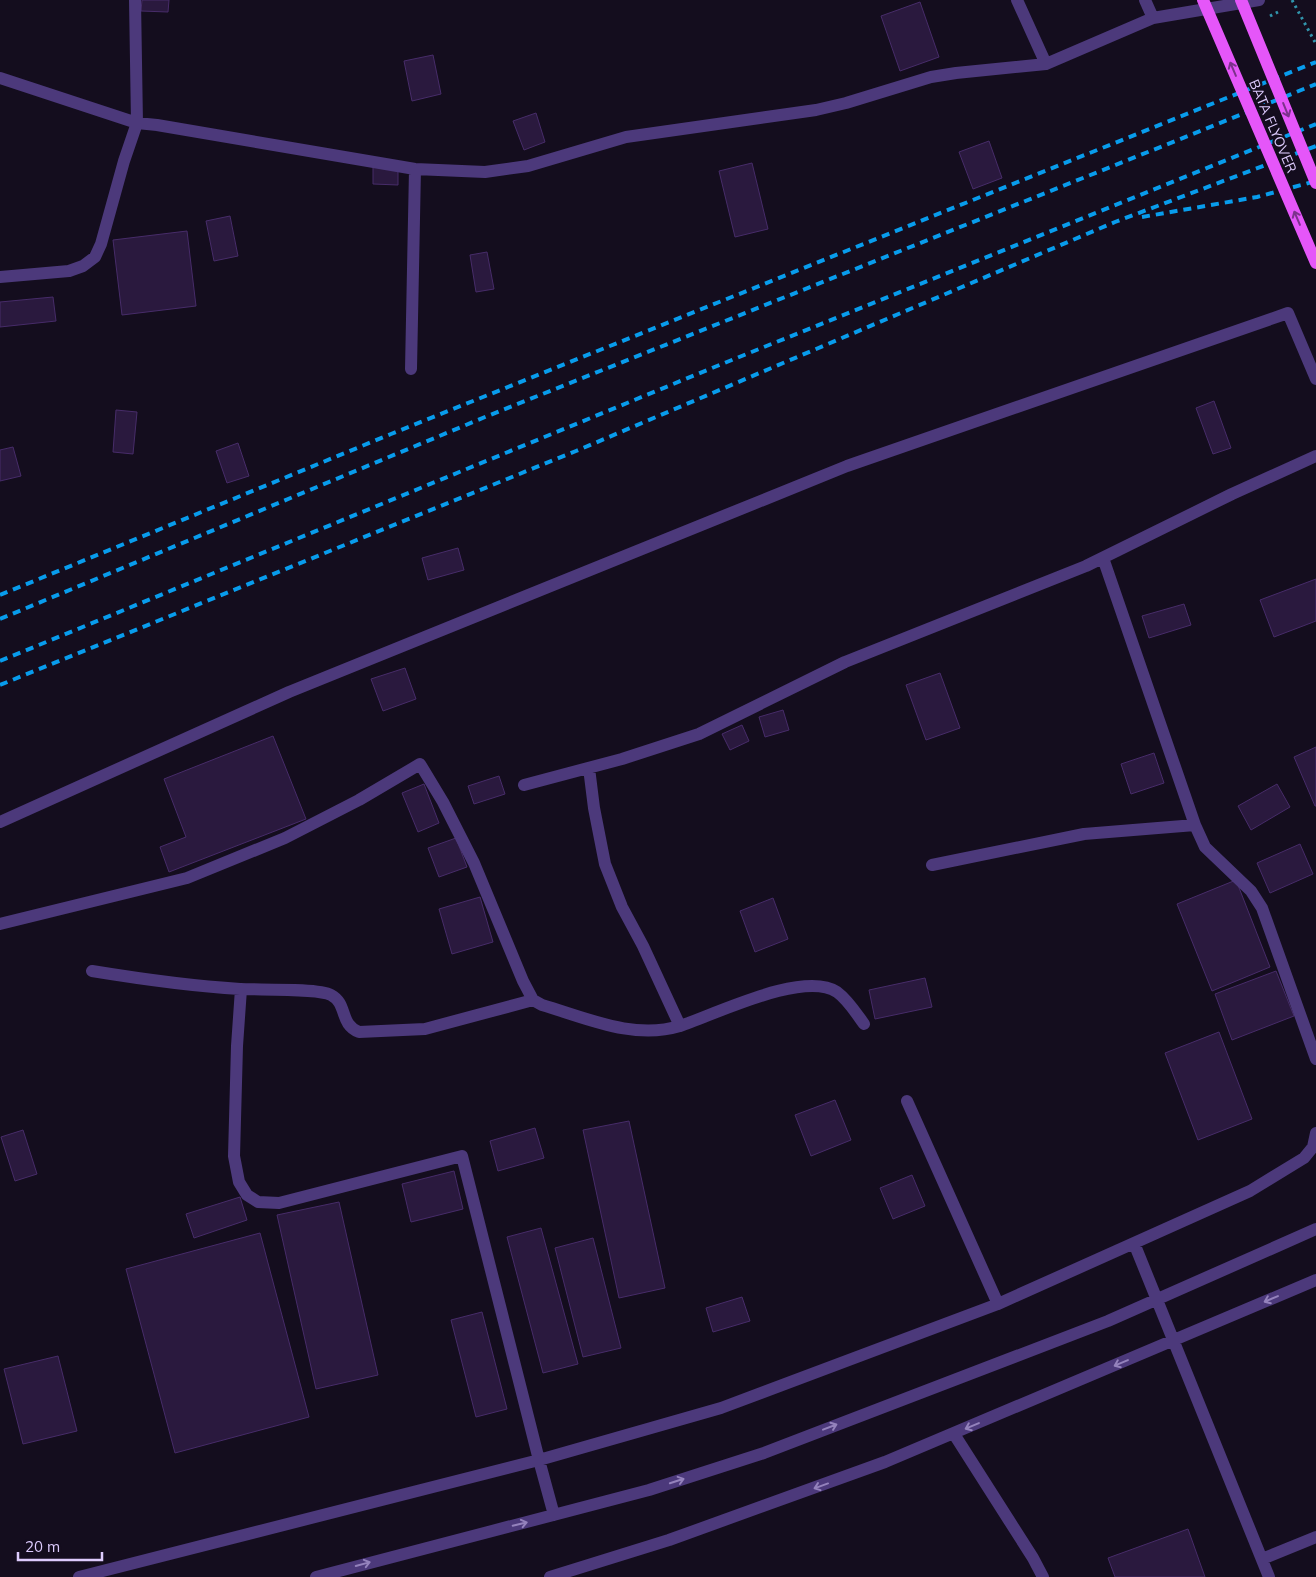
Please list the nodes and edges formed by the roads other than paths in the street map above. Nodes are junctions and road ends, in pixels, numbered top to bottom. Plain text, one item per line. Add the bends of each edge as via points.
1 (135, 0) edge
2 (1017, 0) edge
3 (1145, 0) edge
4 (1203, 0) edge
5 (1241, 0) edge
6 (1259, 0) edge
7 (1153, 18) junction
8 (1046, 64) junction
9 (0, 78) edge
10 (137, 123) junction
11 (415, 169) junction
12 (1316, 183) edge
13 (1316, 263) edge
14 (0, 277) edge
15 (411, 369) dead end
16 (1316, 379) edge
17 (1316, 456) edge
18 (1103, 558) junction
19 (590, 768) junction
20 (524, 785) dead end
21 (0, 822) edge
22 (1195, 825) junction
23 (932, 866) dead end
24 (0, 924) edge
25 (92, 971) dead end
26 (241, 989) junction
27 (533, 1000) junction
28 (864, 1024) dead end
29 (680, 1026) junction
30 (1316, 1059) edge
31 (908, 1101) dead end
32 (1316, 1133) edge
33 (1316, 1229) edge
34 (1134, 1243) junction
35 (1316, 1280) edge
36 (1157, 1300) junction
37 (998, 1304) junction
38 (1175, 1340) junction
39 (954, 1434) junction
40 (539, 1460) junction
41 (554, 1515) junction
42 (1316, 1537) edge
43 (1262, 1559) junction
44 (79, 1577) edge
45 (316, 1577) edge
46 (550, 1577) edge
47 (1043, 1577) edge
48 (1269, 1577) edge

1 - 10 street
2 - 8 street
3 - 7 street
13 -> 4 main road, BATA FLYOVER, bridge
5 -> 12 main road, BATA FLYOVER, bridge
6 - 7 street
7 - 8 street
8 - 11 street via 956,73 816,110 626,137 528,166 485,172
9 - 10 street
10 - 11 street
10 - 14 street via 95,257 69,271
11 - 15 street
16 - 21 street via 1288,313 847,466 289,692
17 - 18 street
18 - 19 street via 845,662 699,734
18 - 22 street
19 - 20 street
19 - 29 street via 605,864 622,907
22 - 23 street via 1084,834
22 - 30 street via 1205,847 1251,891 1262,908
24 - 27 street via 187,878 285,838 420,764 474,863
25 - 26 street via 175,984
26 - 27 street via 330,994 341,1003 350,1029 359,1032 425,1029
26 - 40 street via 234,1156 239,1182 247,1195 258,1202 279,1203 462,1156
27 - 29 street via 616,1028 648,1032
28 - 29 street via 835,991 812,985 787,988
31 - 37 street
32 - 34 street via 1313,1148 1304,1158 1250,1191
33 - 36 street
34 - 36 street
34 - 37 street
35 -> 38 street
36 - 38 street
41 -> 36 street via 649,1490 764,1452 1108,1322
37 - 40 street via 721,1408
38 -> 39 street
38 - 43 street
39 -> 46 street via 669,1540
39 - 47 street
40 - 41 street
40 - 44 street
45 -> 41 street
42 - 43 street
43 - 48 street

